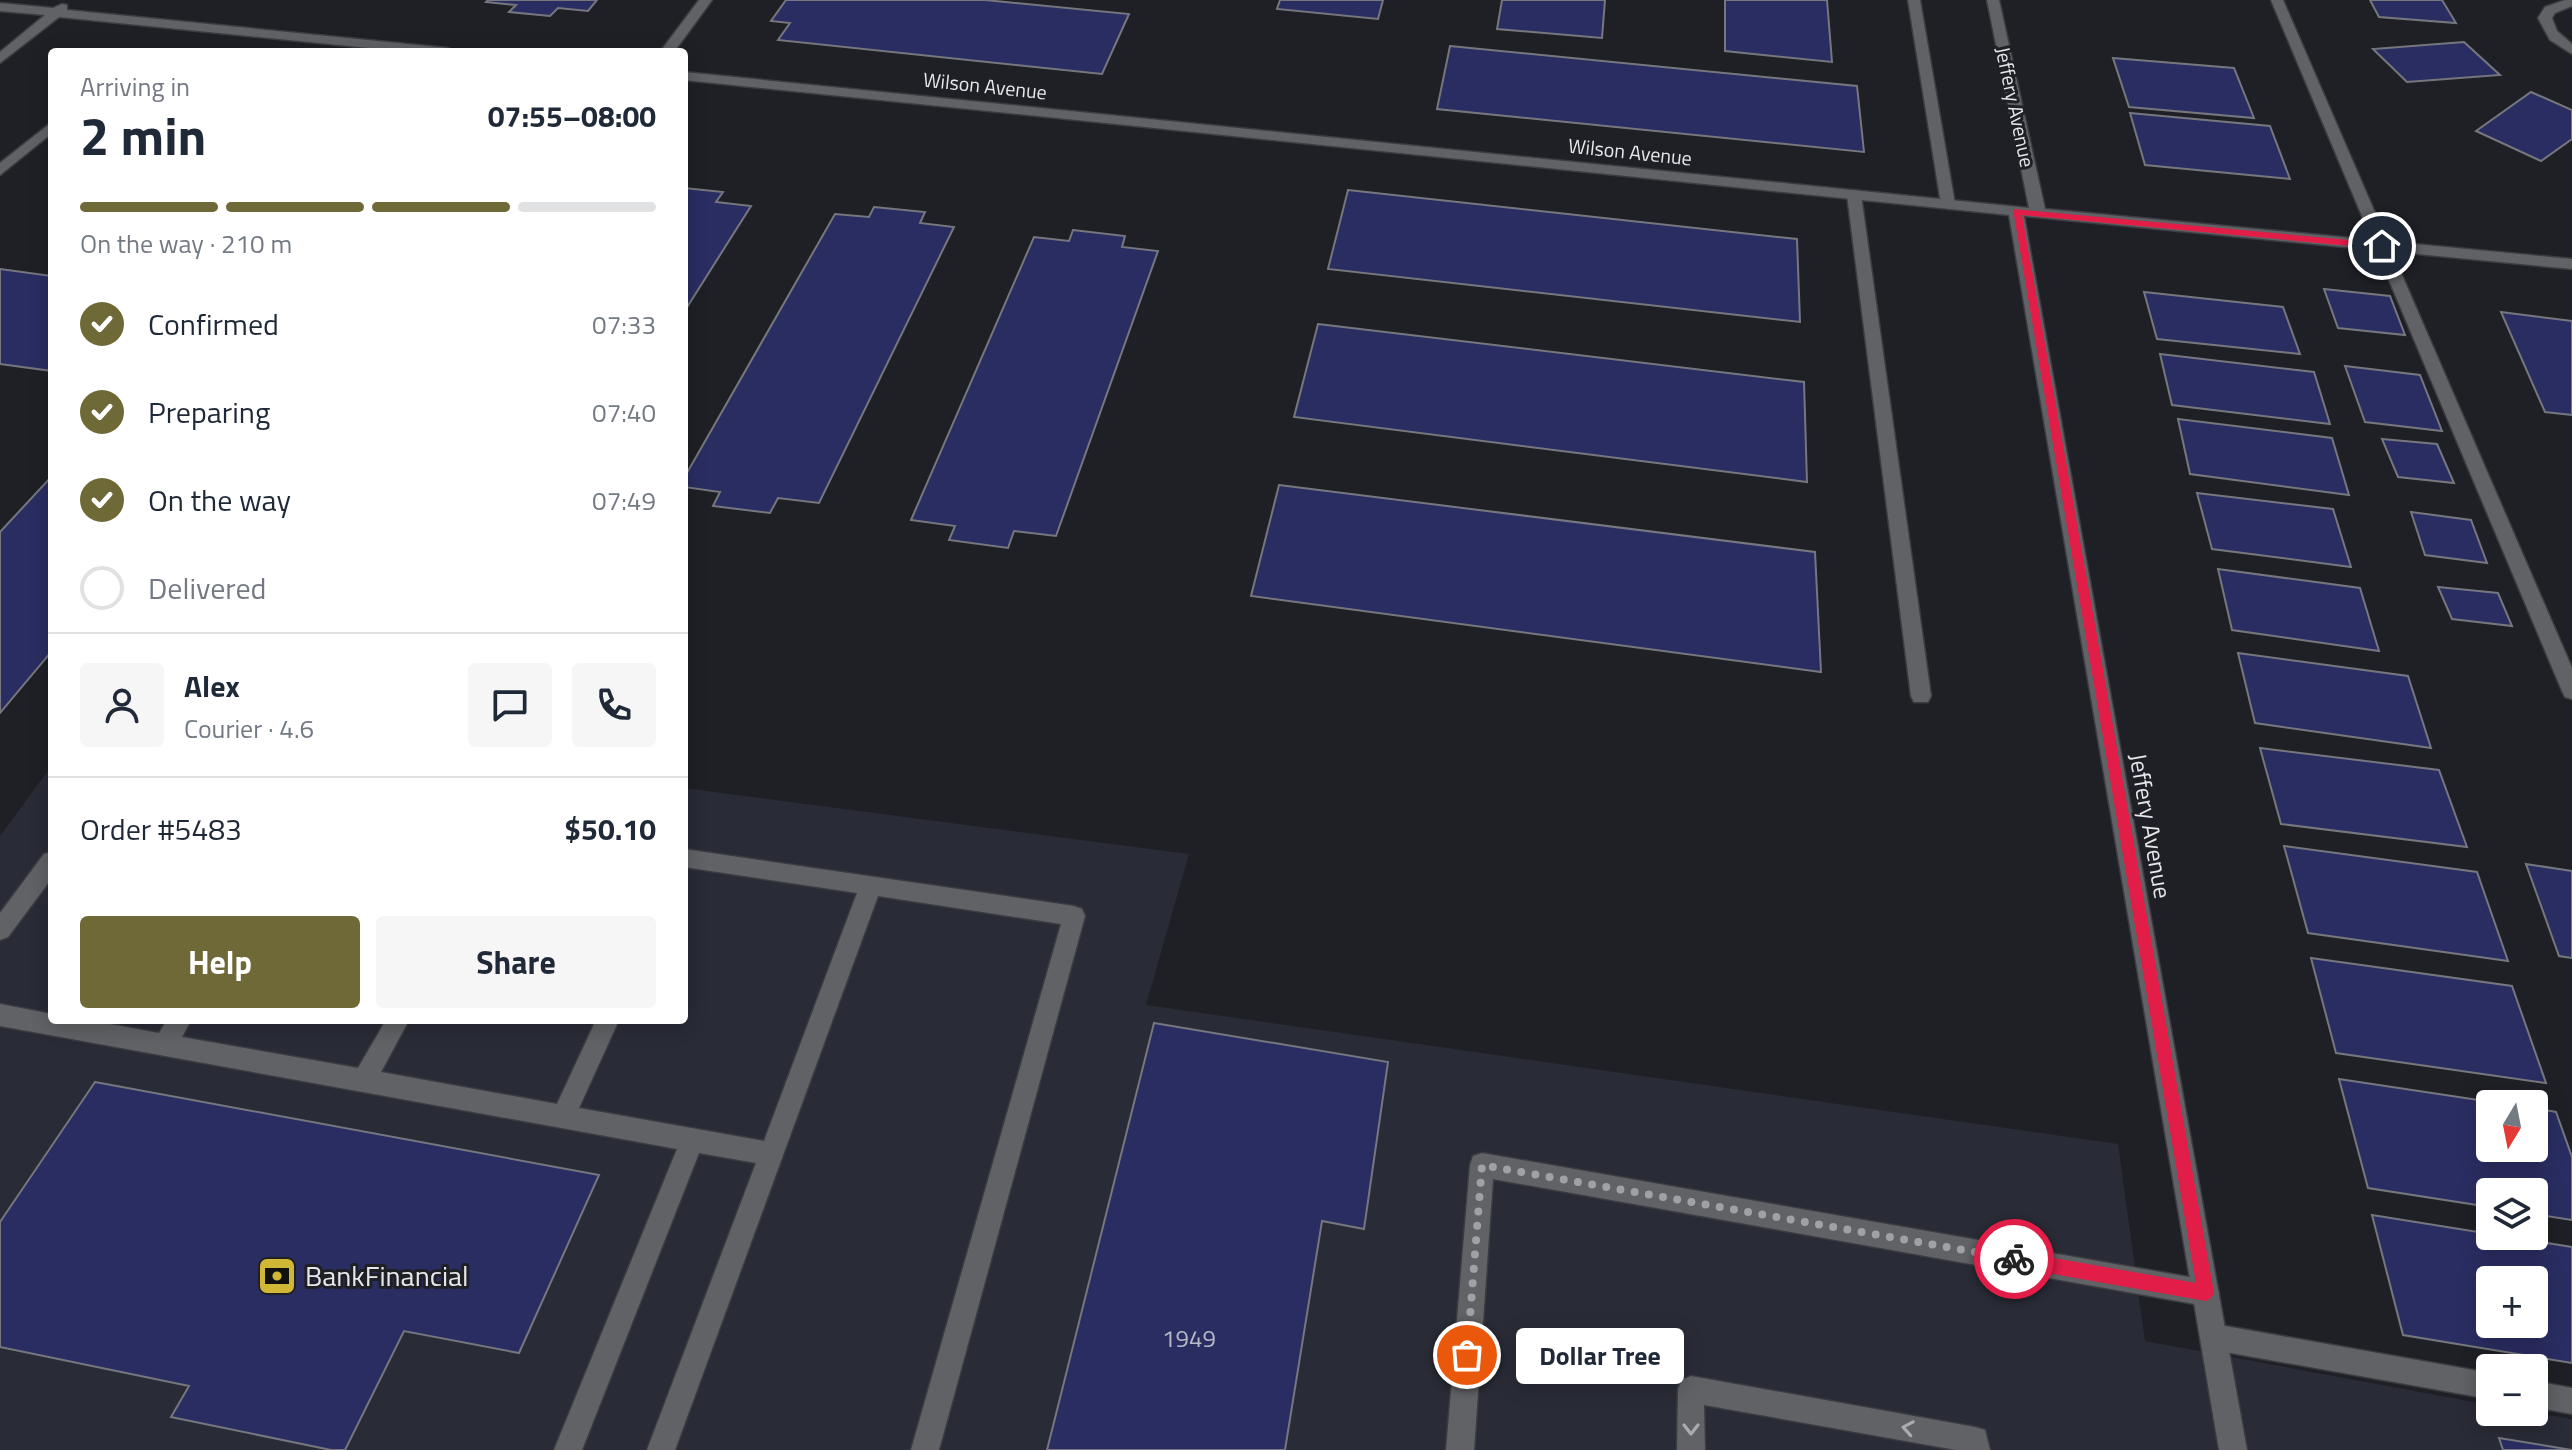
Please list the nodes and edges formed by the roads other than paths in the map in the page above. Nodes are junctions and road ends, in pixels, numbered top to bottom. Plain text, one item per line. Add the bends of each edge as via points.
1 (72, 0) edge
2 (706, 0) edge
3 (1914, 0) edge
4 (1993, 0) edge
5 (2277, 0) edge
6 (2572, 2) edge
7 (0, 7) edge
8 (57, 12) junction
9 (409, 48) edge
10 (670, 48) edge
11 (2572, 50) edge
12 (0, 59) edge
13 (688, 76) edge
14 (48, 129) edge
15 (4, 164) edge
16 (1854, 195) junction
17 (1948, 204) junction
18 (2027, 212) junction
19 (2382, 246) junction
20 (2572, 264) edge
21 (2572, 691) edge
22 (1921, 696) dead end
23 (688, 859) edge
24 (48, 866) edge
25 (871, 886) junction
26 (0, 930) edge
27 (0, 1015) edge
28 (48, 1024) edge
29 (49, 1024) edge
30 (177, 1024) edge
31 (396, 1024) edge
32 (606, 1024) edge
33 (164, 1045) junction
34 (364, 1081) junction
35 (563, 1117) junction
36 (693, 1139) junction
37 (771, 1154) junction
38 (2206, 1293) junction
39 (2214, 1337) junction
40 (2476, 1384) edge
41 (2548, 1397) edge
42 (2572, 1401) edge
43 (568, 1450) edge
44 (661, 1450) edge
45 (925, 1450) edge
46 (1460, 1450) edge
47 (1691, 1450) edge
48 (1976, 1450) edge
49 (2233, 1450) edge

1 - 8 street
2 - 10 street
3 - 17 street
4 - 18 street, Jeffery Avenue
5 - 19 street
6 - 11 street via 2550,10 2545,18 2547,28
7 - 8 street
8 - 9 street
8 - 12 street
13 - 16 street, Wilson Avenue
14 - 15 street
16 - 17 street, Wilson Avenue
16 - 22 street
17 - 18 street, Wilson Avenue
18 - 19 street, Wilson Avenue
18 - 38 street, Jeffery Avenue
19 - 20 street, Wilson Avenue
19 - 21 street
23 - 25 street
24 - 26 street
25 - 37 street
25 - 45 street via 1074,916
27 - 28 street
29 - 33 street
30 - 33 street
31 - 34 street
32 - 35 street
33 - 34 street
34 - 35 street
35 - 36 street
36 - 37 street
36 - 43 street
37 - 44 street
38 - 39 street, Jeffery Avenue
38 - 46 street via 1482,1165
39 - 40 street
39 - 49 street, Jeffery Avenue
41 - 42 street
48 -> 47 street via 1975,1440 1691,1389

